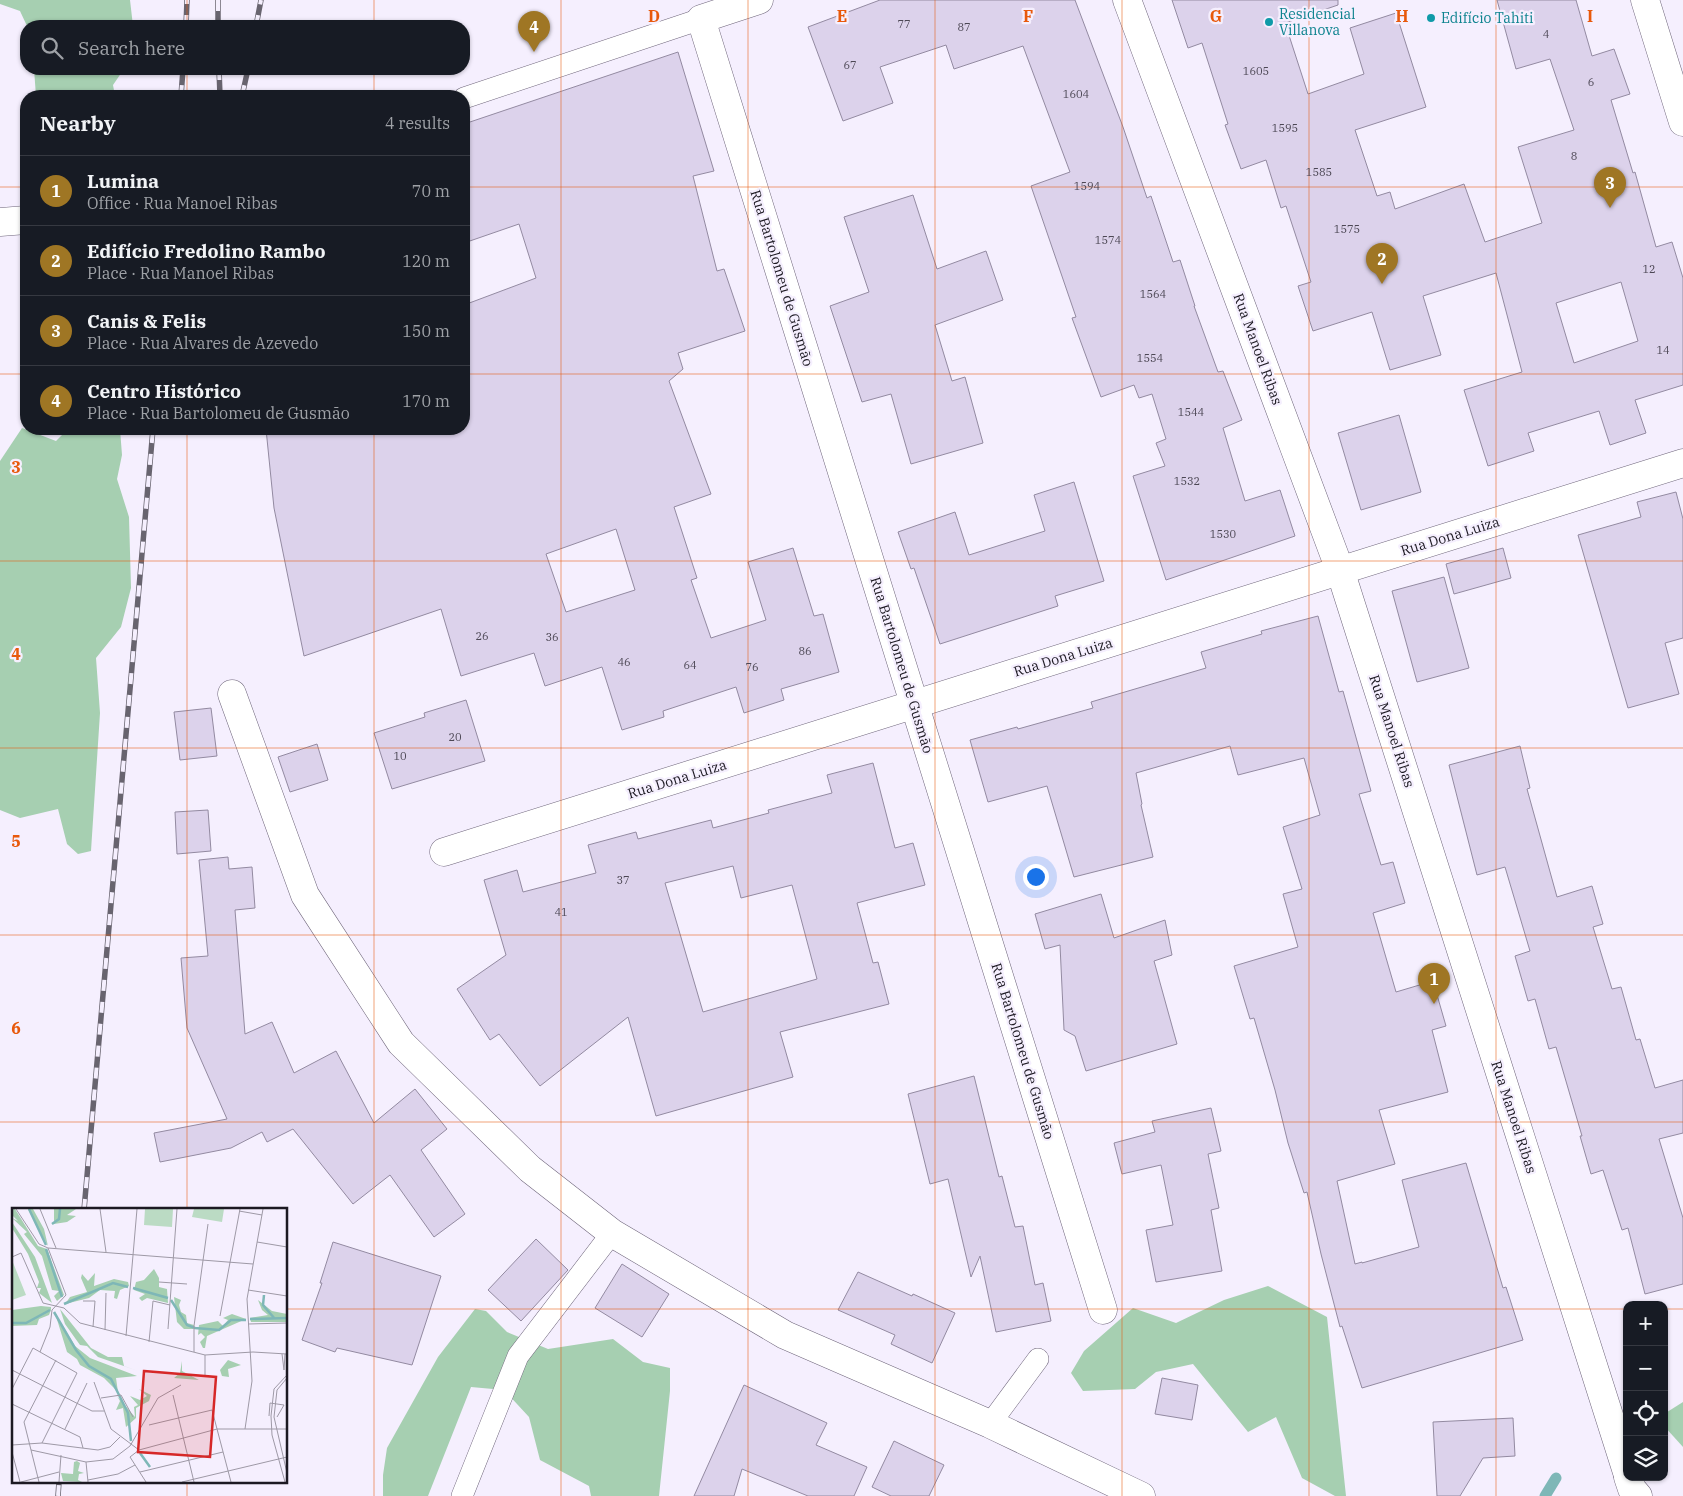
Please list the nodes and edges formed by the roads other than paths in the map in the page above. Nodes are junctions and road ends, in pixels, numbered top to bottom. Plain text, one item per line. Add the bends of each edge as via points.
1 (759, 0) edge
2 (1128, 0) edge
3 (1645, 0) edge
4 (702, 19) junction
5 (470, 96) edge
6 (1683, 122) edge
7 (20, 220) edge
8 (0, 222) edge
9 (1683, 463) edge
10 (1340, 570) junction
11 (232, 694) dead end
12 (914, 704) junction
13 (444, 852) dead end
14 (612, 1233) junction
15 (1103, 1310) dead end
16 (1038, 1359) dead end
17 (990, 1424) junction
18 (1631, 1486) edge
19 (462, 1496) edge
20 (1142, 1496) edge

1 - 4 street
2 - 10 street, Rua Manoel Ribas
3 - 6 street
4 - 5 lane
4 - 12 street, Rua Bartolomeu de Gusmão
7 - 8 street
9 - 10 street, Rua Dona Luiza
10 - 12 street, Rua Dona Luiza
10 - 18 street, Rua Manoel Ribas
11 - 14 street via 305,895 401,1043 530,1169
12 - 13 street, Rua Dona Luiza
12 - 15 street, Rua Bartolomeu de Gusmão
14 - 17 street via 785,1336
14 - 19 lane via 518,1356
16 - 17 lane
17 - 20 street

